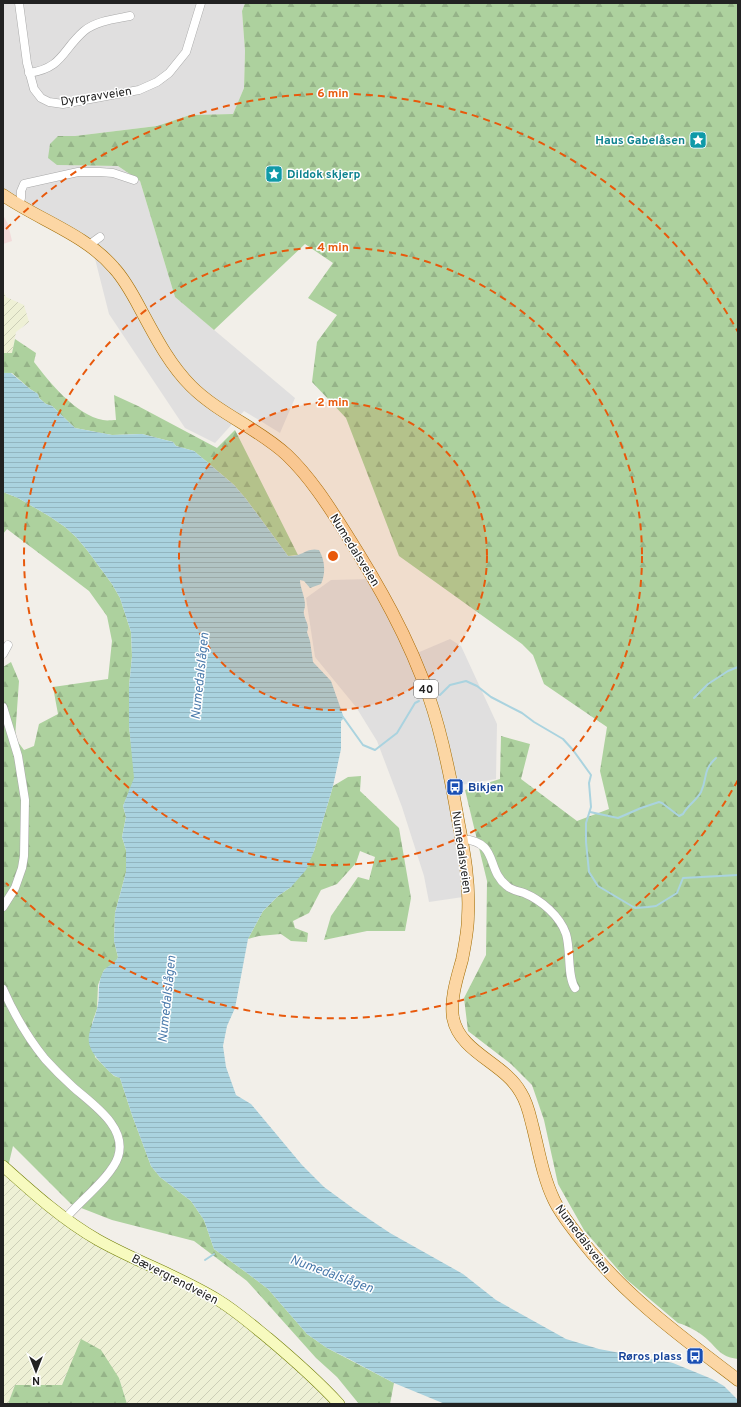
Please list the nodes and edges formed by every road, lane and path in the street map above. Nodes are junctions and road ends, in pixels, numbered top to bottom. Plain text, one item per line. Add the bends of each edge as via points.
1 (19, 3) edge
2 (201, 3) edge
3 (130, 16) dead end
4 (29, 73) junction
5 (134, 180) dead end
6 (3, 195) edge
7 (22, 198) dead end
8 (100, 237) dead end
9 (89, 245) junction
10 (8, 645) dead end
11 (3, 654) edge
12 (3, 708) edge
13 (462, 839) junction
14 (3, 907) edge
15 (575, 988) dead end
16 (3, 989) edge
17 (3, 1166) edge
18 (65, 1219) junction
19 (738, 1380) edge
20 (339, 1404) edge

1 - 4 street, Dyrgravveien
2 - 4 street, Dyrgravveien via 186,52 169,73 139,90 63,104 49,102 41,98 34,89
3 - 4 street via 102,22 84,31 58,62
5 - 7 street via 113,173 78,172 24,184
6 - 9 main road, Numedalsveien / 40
8 - 9 street
9 - 13 main road, Numedalsveien / 40 via 107,260 124,281 168,358 182,376 208,400 287,455 315,487 359,554 403,634 428,694 446,761
10 - 11 street
12 - 14 street via 18,756 25,800 25,822 21,875
13 - 15 street via 476,841 488,851 497,873 507,887 525,893 544,904 556,917 566,934 571,979
13 - 19 main road, Numedalsveien / 40 via 469,913 452,1007 460,1036 511,1078 519,1089 530,1114 542,1165 555,1202 593,1256 644,1305
16 - 18 street via 19,1022 42,1055 65,1080 103,1113 118,1137 119,1152 116,1163
17 - 18 main road, Bævergrendveien
18 - 20 main road, Bævergrendveien via 99,1240 194,1286 226,1305 304,1368

